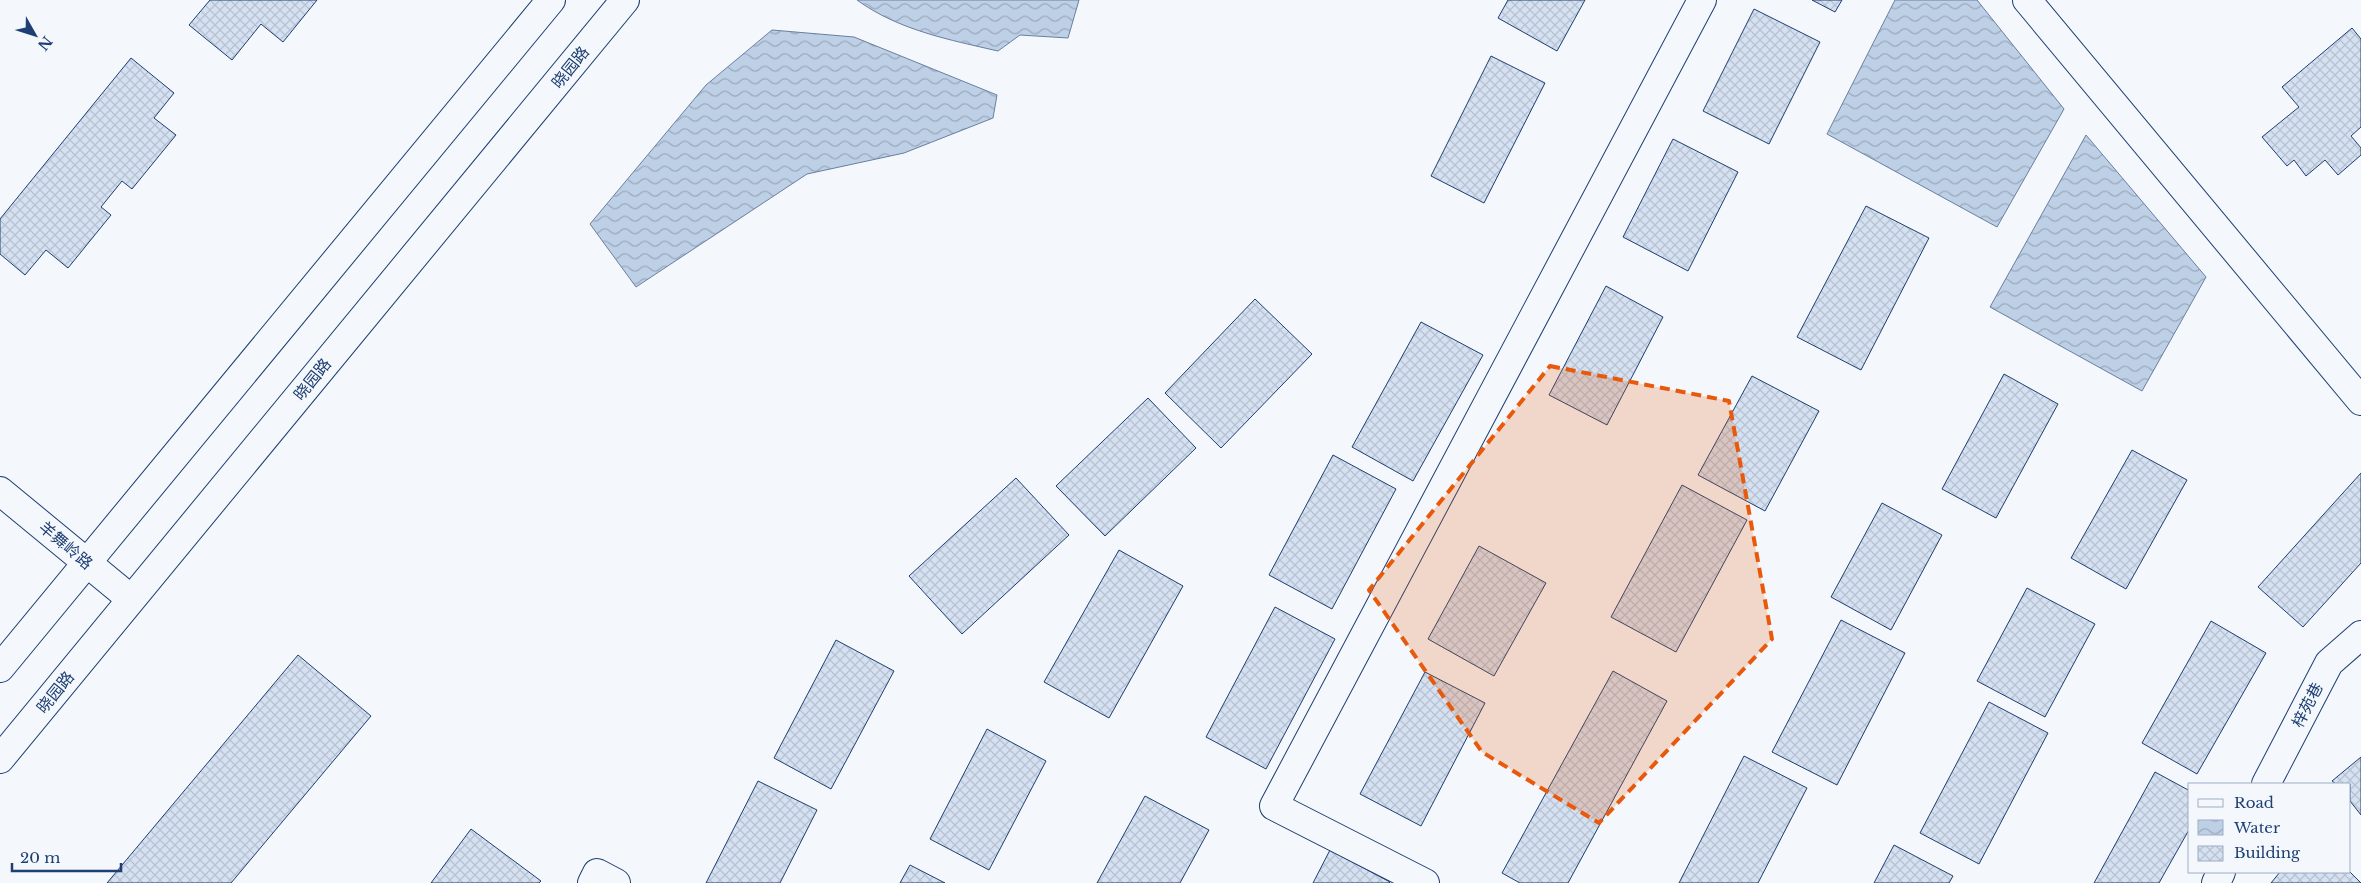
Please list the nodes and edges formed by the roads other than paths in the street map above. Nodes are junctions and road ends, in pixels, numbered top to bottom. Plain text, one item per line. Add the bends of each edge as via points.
1 (551, 0) edge
2 (625, 0) edge
3 (1702, 0) edge
4 (2027, 0) edge
5 (2361, 401) edge
6 (0, 491) edge
7 (87, 563) junction
8 (131, 600) junction
9 (2361, 635) edge
10 (0, 668) edge
11 (0, 759) edge
12 (2267, 783) edge
13 (592, 883) edge
14 (616, 883) edge
15 (1426, 883) edge

1 - 7 street
2 - 8 street, 晓园路
3 - 15 street via 1274,806
4 - 5 street
6 - 7 street, 羊舞岭路
7 - 8 street, 羊舞岭路
7 - 10 street
8 - 11 street, 晓园路
9 - 12 street, 梓苑巷 via 2329,663
13 - 14 street via 597,873

